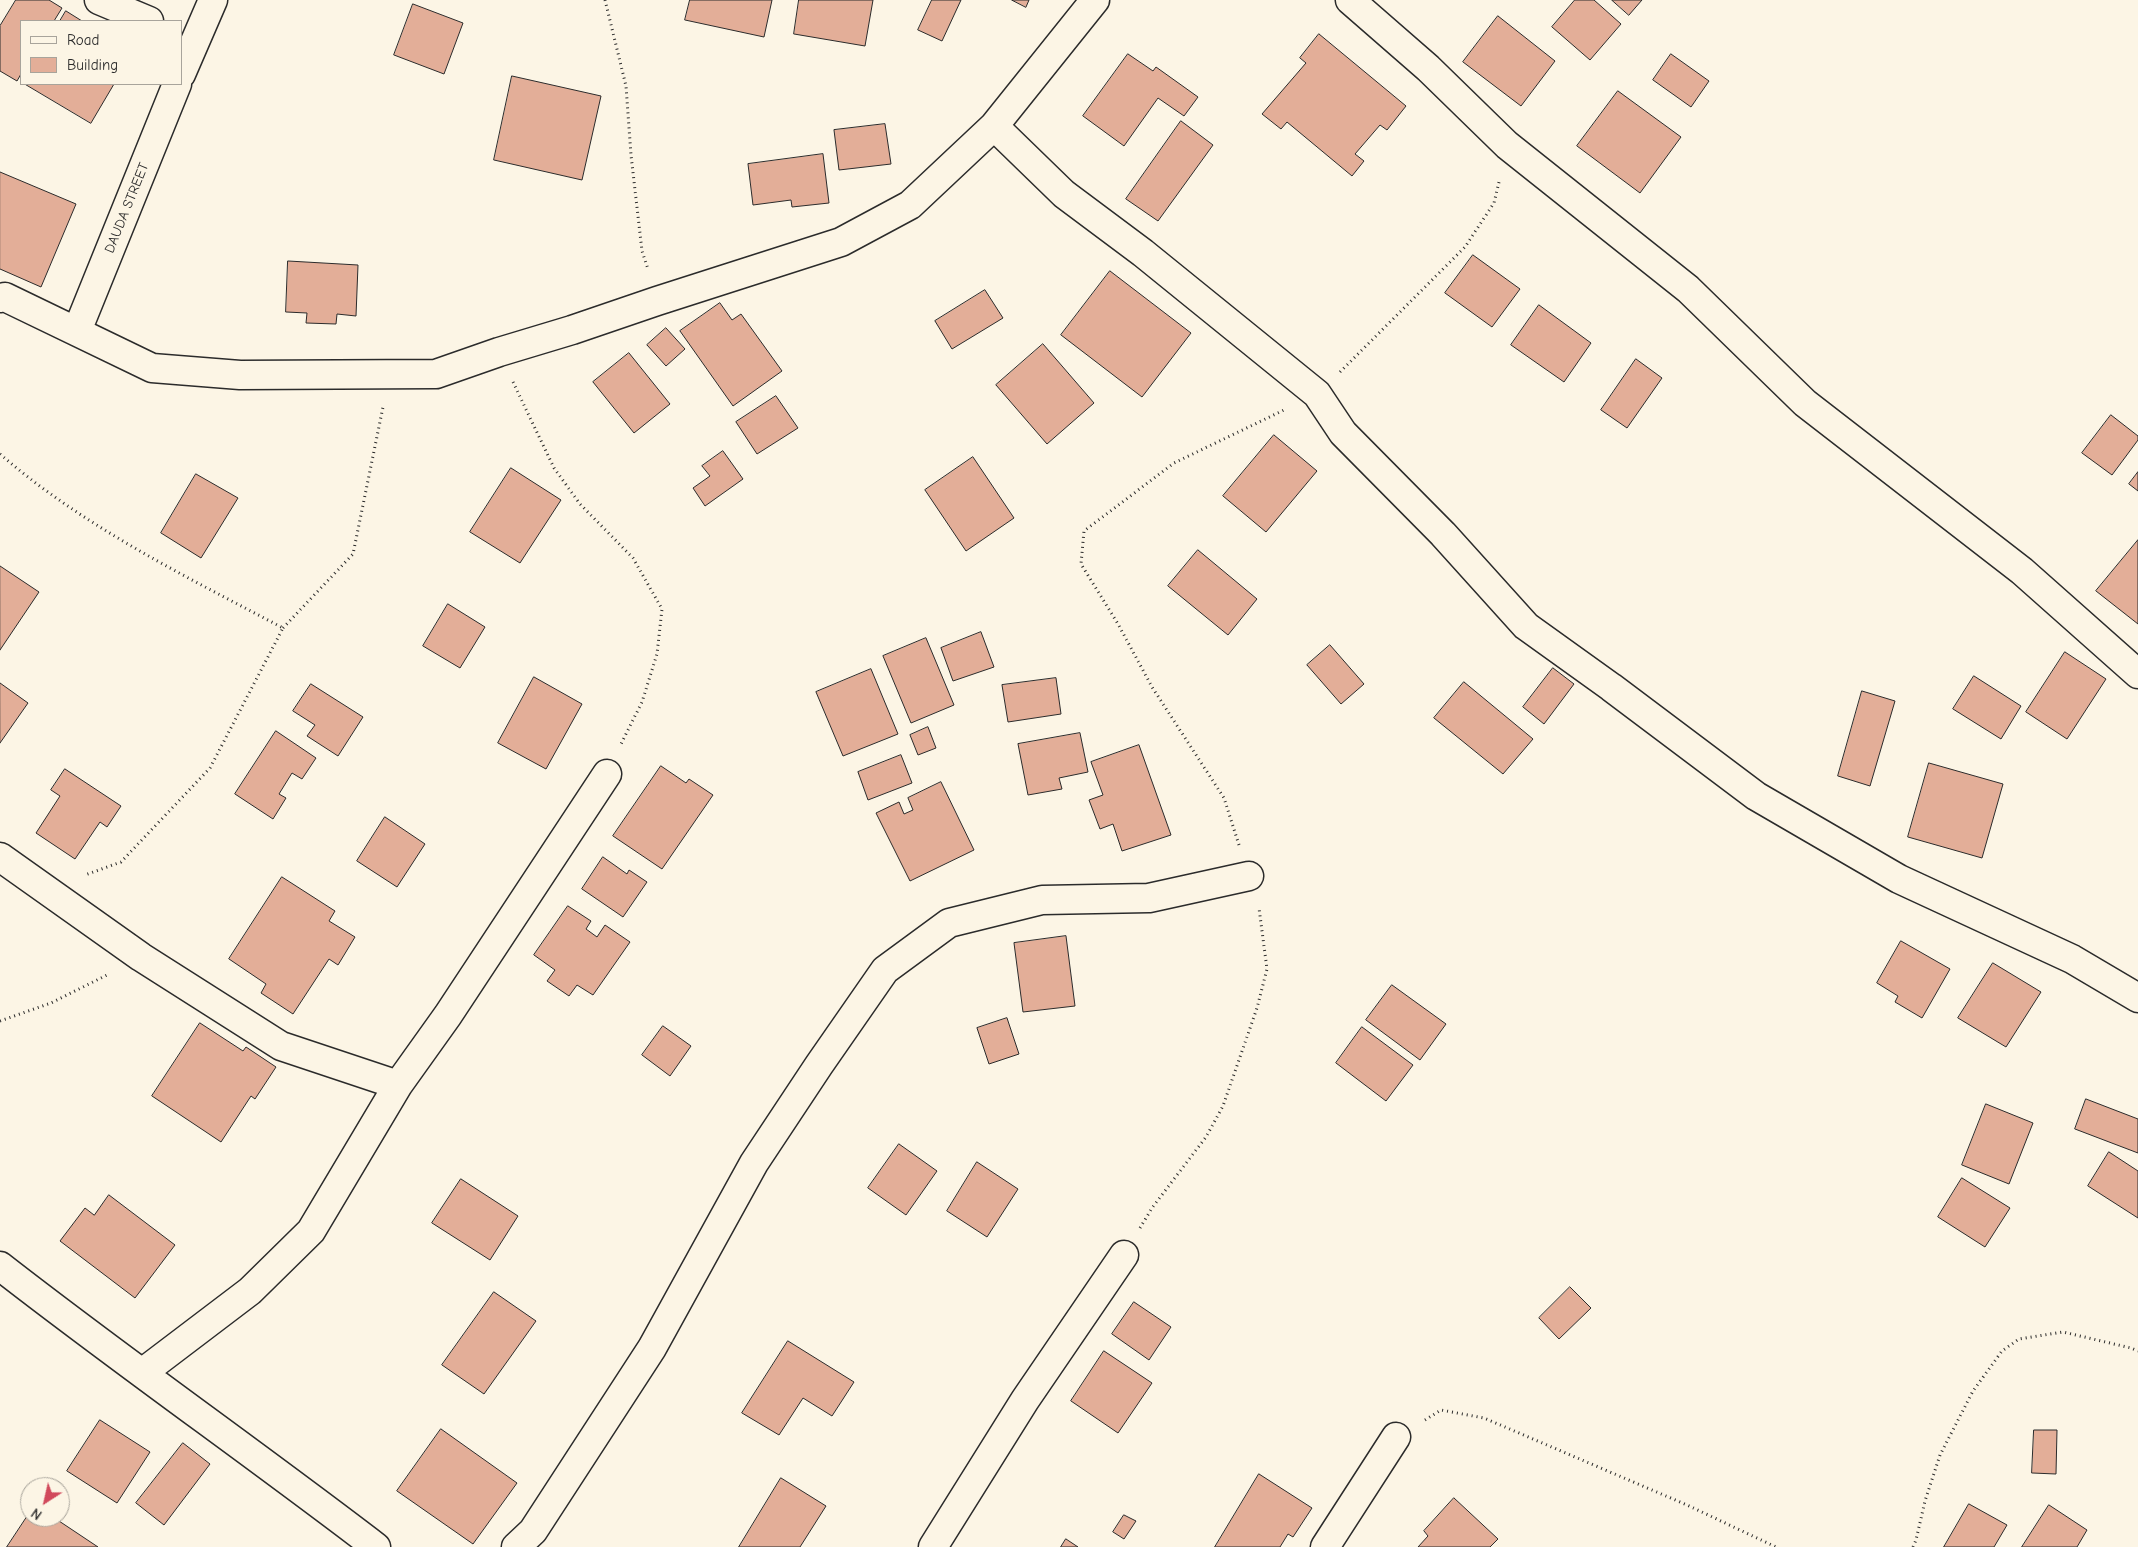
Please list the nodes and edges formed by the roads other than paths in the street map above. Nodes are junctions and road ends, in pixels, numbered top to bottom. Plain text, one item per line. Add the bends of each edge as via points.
1 (99, 0) edge
2 (213, 0) edge
3 (1095, 0) edge
4 (1350, 0) edge
5 (147, 20) edge
6 (190, 30) edge
7 (182, 69) edge
8 (177, 85) edge
9 (994, 126) junction
10 (2, 300) edge
11 (77, 331) junction
12 (2138, 674) edge
13 (607, 774) road end
14 (0, 857) edge
15 (1249, 876) road end
16 (2138, 998) edge
17 (398, 1086) junction
18 (1124, 1255) road end
19 (0, 1266) edge
20 (142, 1373) junction
21 (1396, 1437) road end
22 (376, 1547) edge
23 (516, 1547) edge
24 (933, 1547) edge
25 (1325, 1547) edge

1 - 5 street
2 - 6 street
3 - 9 street
4 - 12 street via 1428,68 1507,144 1688,289 1805,403 2022,571
6 - 7 street
8 - 11 street, DAUDA STREET
9 - 11 street via 910,205 841,242 436,374 240,375 152,368
9 - 16 street via 1064,194 1143,253 1317,394 1343,433 1443,534 1526,626 1756,796 1899,878 2072,959
10 - 11 street
13 - 17 street
14 - 17 street via 141,957 281,1046
15 - 23 street via 1149,898 1042,900 949,923 885,970 754,1163 642,1364 533,1531
17 - 20 street via 311,1231 250,1291
18 - 24 street via 1025,1400
19 - 20 street
20 - 22 street
21 - 25 street

